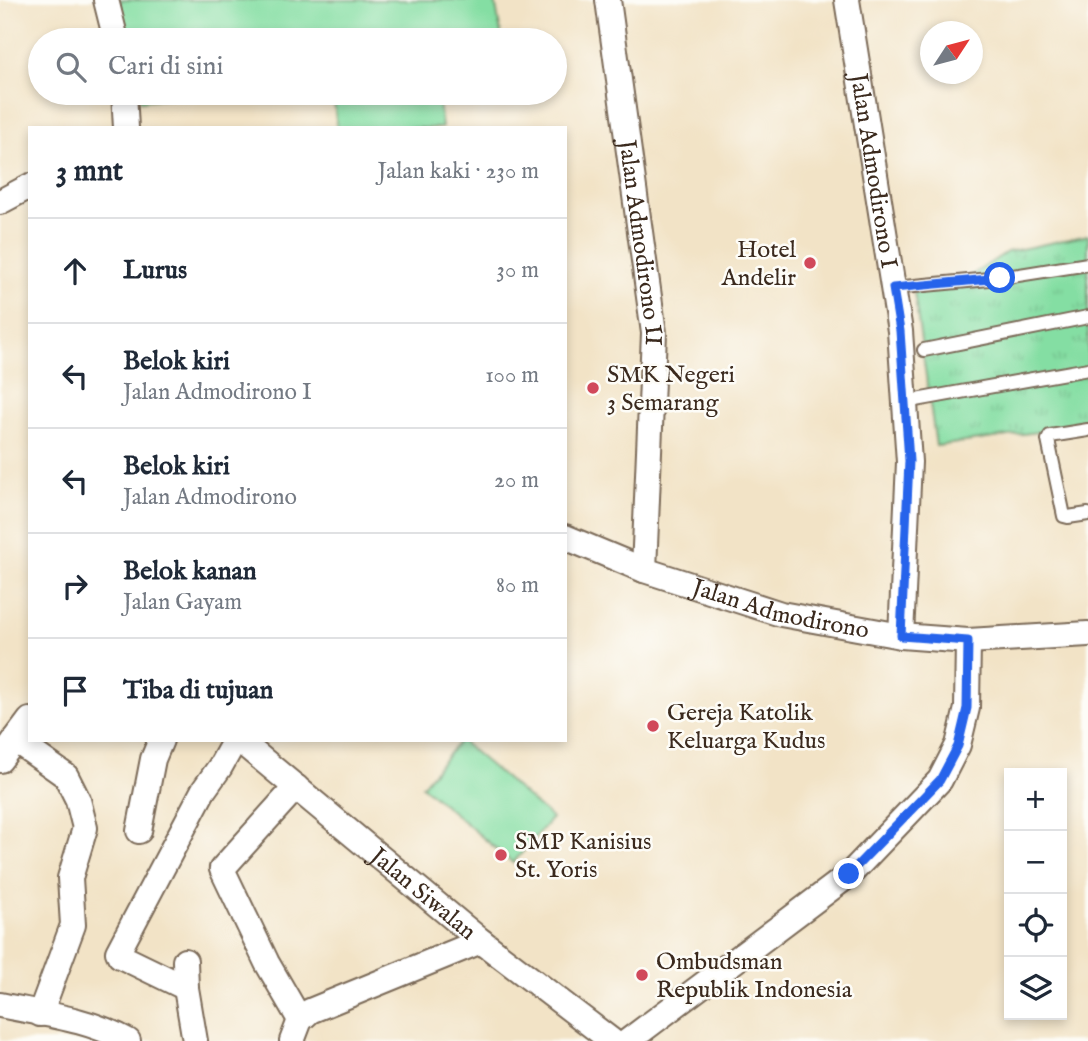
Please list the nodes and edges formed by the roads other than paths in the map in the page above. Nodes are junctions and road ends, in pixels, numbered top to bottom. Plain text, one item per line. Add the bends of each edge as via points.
1 (106, 0) edge
2 (608, 0) edge
3 (847, 0) edge
4 (113, 28) edge
5 (125, 105) edge
6 (126, 126) edge
7 (28, 187) edge
8 (0, 202) edge
9 (1088, 264) edge
10 (893, 288) junction
11 (1088, 317) edge
12 (924, 350) dead end
13 (1088, 369) edge
14 (905, 402) junction
15 (1088, 430) edge
16 (1088, 514) edge
17 (567, 538) edge
18 (644, 570) junction
19 (1088, 634) edge
20 (901, 636) junction
21 (968, 641) junction
22 (28, 723) edge
23 (15, 740) junction
24 (161, 742) edge
25 (236, 742) edge
26 (240, 742) edge
27 (0, 760) edge
28 (296, 787) junction
29 (139, 831) dead end
30 (481, 942) junction
31 (185, 961) dead end
32 (186, 988) junction
33 (0, 1005) edge
34 (40, 1014) junction
35 (296, 1030) edge
36 (128, 1041) edge
37 (195, 1041) edge
38 (612, 1041) edge
39 (628, 1041) edge

1 - 4 street
2 - 18 street, Jalan Admodirono II via 654,333
3 - 10 street, Jalan Admodirono I
5 - 6 street
7 - 8 street
9 - 10 lane
10 - 14 street, Jalan Admodirono I
11 - 12 lane
13 - 14 lane
14 - 20 street, Jalan Admodirono I via 909,461
15 - 16 lane via 1048,440 1064,516
17 - 18 street, Jalan Admodirono
18 - 20 street, Jalan Admodirono via 781,614
19 - 21 street, Jalan Admodirono
20 - 21 street, Jalan Admodirono
21 - 39 street via 967,708 958,746 940,780 849,874
22 - 23 street
23 - 27 street
23 - 34 street via 66,776 83,812 85,828 70,878 73,925
24 - 29 street via 153,759
25 - 32 street via 203,791 118,952
26 - 28 street, Jalan Siwalan
28 - 30 street, Jalan Siwalan
28 - 35 street via 222,871
30 - 35 street via 310,1011
30 - 38 street, Jalan Siwalan
31 - 32 street
32 - 37 street
33 - 34 street
34 - 36 street via 110,1031

